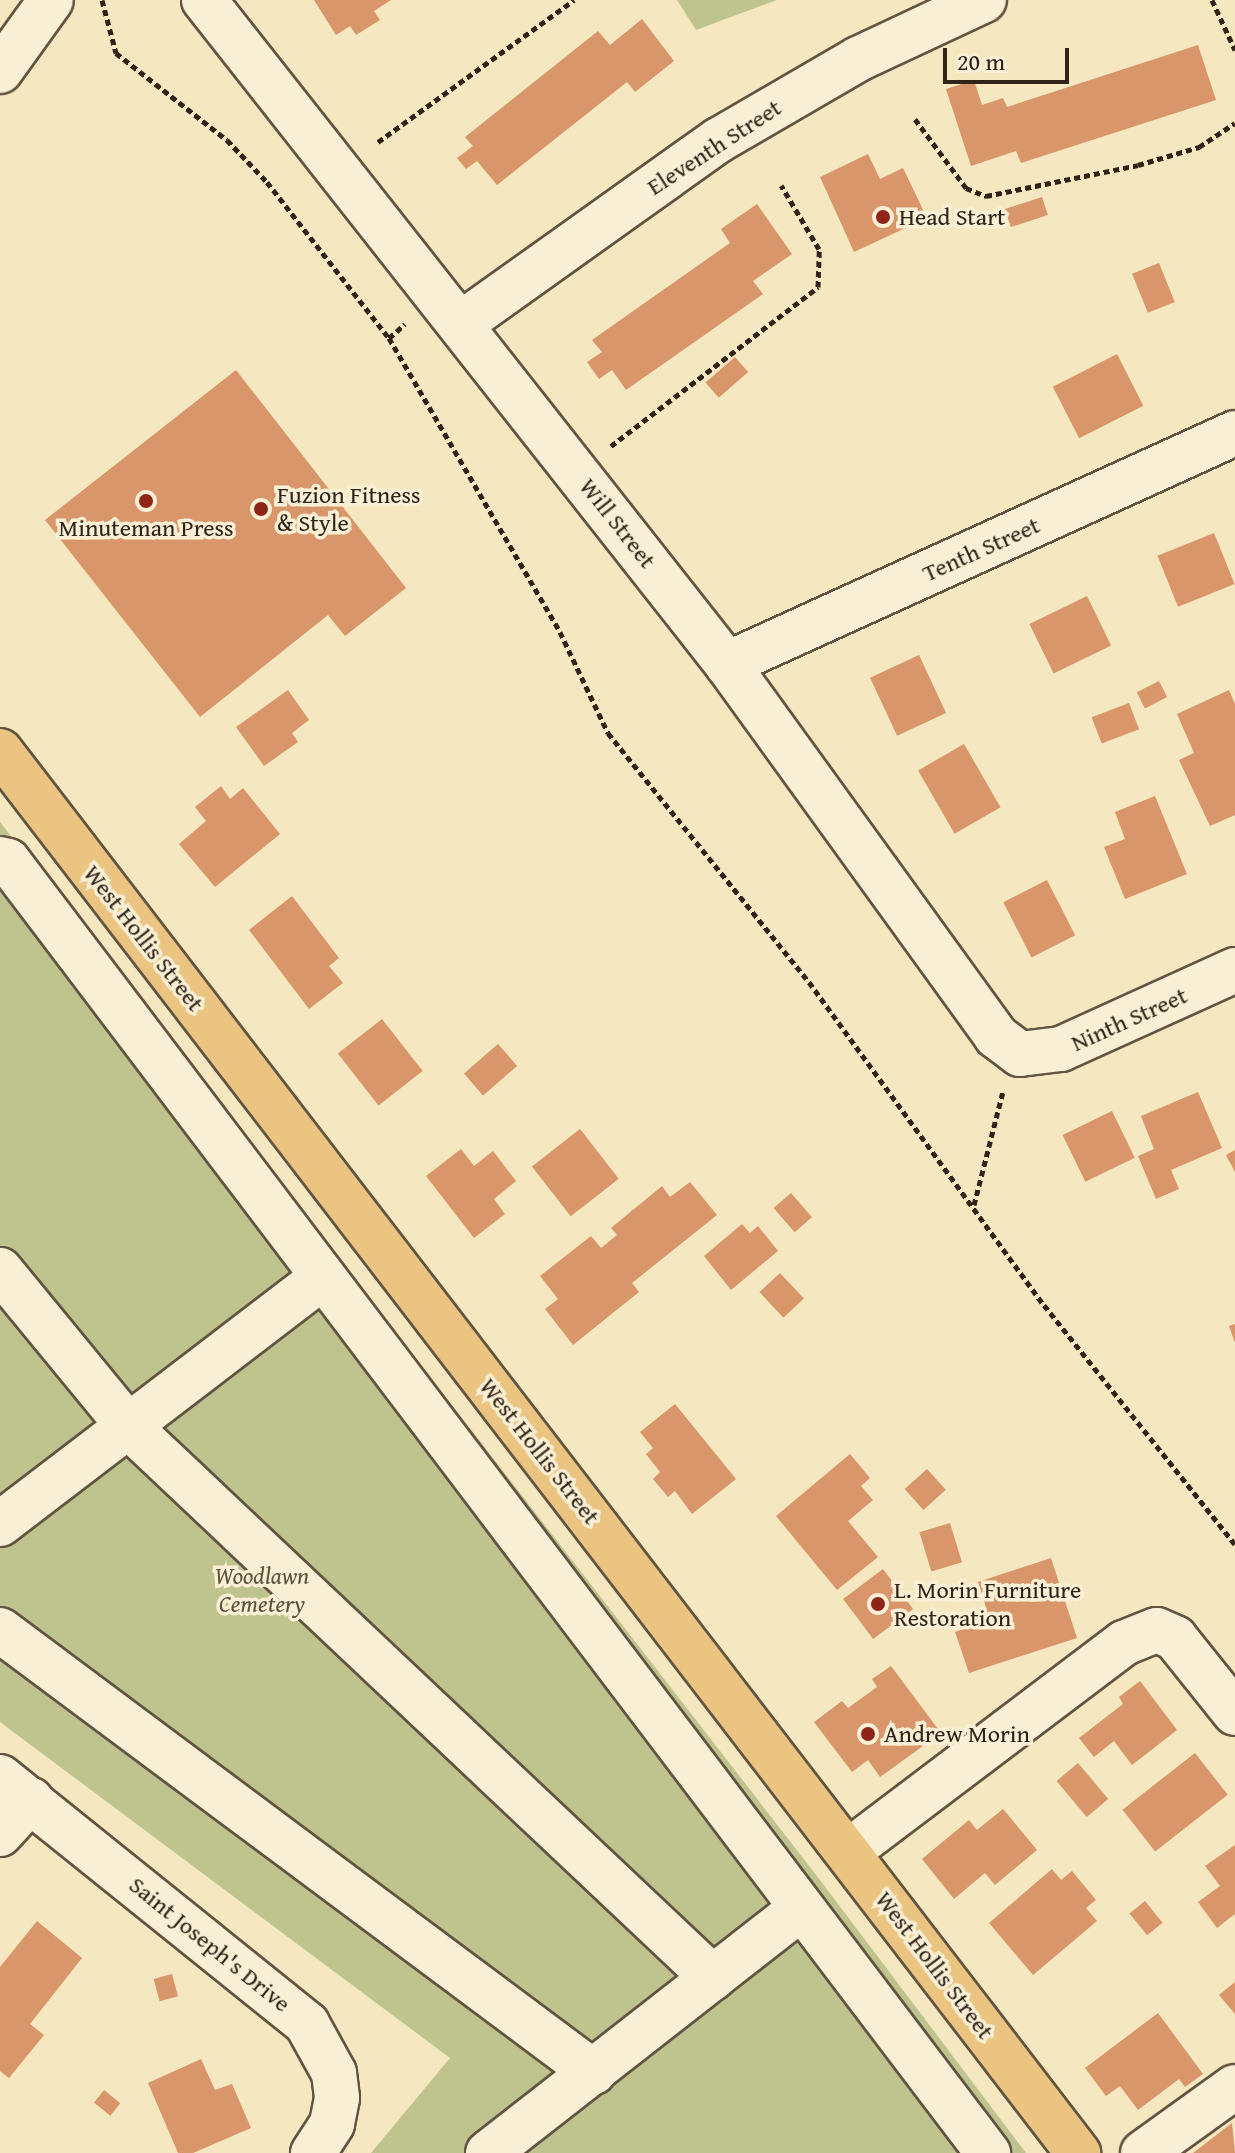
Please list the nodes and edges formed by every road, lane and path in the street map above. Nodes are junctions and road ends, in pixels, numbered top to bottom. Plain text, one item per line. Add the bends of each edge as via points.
1 (51, 0) edge
2 (102, 0) edge
3 (204, 0) edge
4 (574, 0) edge
5 (984, 0) edge
6 (1212, 0) edge
7 (1235, 50) edge
8 (0, 71) edge
9 (915, 119) dead end
10 (1235, 123) edge
11 (378, 142) dead end
12 (781, 185) dead end
13 (462, 323) junction
14 (1235, 433) edge
15 (607, 449) dead end
16 (727, 664) junction
17 (0, 751) edge
18 (0, 859) edge
19 (1235, 970) edge
20 (1020, 1054) junction
21 (973, 1206) junction
22 (0, 1270) edge
23 (323, 1277) junction
24 (128, 1426) junction
25 (0, 1524) edge
26 (1235, 1544) edge
27 (0, 1630) edge
28 (1235, 1713) edge
29 (15, 1789) edge
30 (0, 1834) edge
31 (849, 1851) junction
32 (802, 1908) junction
33 (713, 1978) junction
34 (593, 2072) junction
35 (1235, 2087) edge
36 (313, 2153) edge
37 (488, 2153) edge
38 (988, 2153) edge
39 (1078, 2153) edge
40 (1143, 2153) edge

1 - 8 street
2 - 21 path via 116,53 247,161 389,338 560,632 608,733 809,982
3 - 13 street, Will Street
4 - 11 path
5 - 13 street, Eleventh Street via 858,59 719,140
6 - 7 path
9 - 10 path via 966,188 986,196 1138,165 1199,147
12 - 15 path via 819,249 818,287
13 - 16 street, Will Street
14 - 16 street, Tenth Street
16 - 20 street, Will Street via 977,1012
17 - 31 main road, West Hollis Street
18 - 23 street via 8,861
19 - 20 street, Ninth Street via 1087,1040 1042,1054
20 - 21 path via 995,1110
21 - 26 path via 1044,1305
22 - 24 street
23 - 24 street
23 - 32 street
24 - 25 street
24 - 33 street
27 - 34 street
28 - 31 street via 1175,1638 1157,1630 1124,1643
29 - 30 street
29 - 36 street, Saint Joseph's Drive via 307,2024 334,2073 337,2098 332,2124
31 - 39 main road, West Hollis Street
32 - 33 street
32 - 38 street
33 - 34 street
34 - 37 street
35 - 40 street

